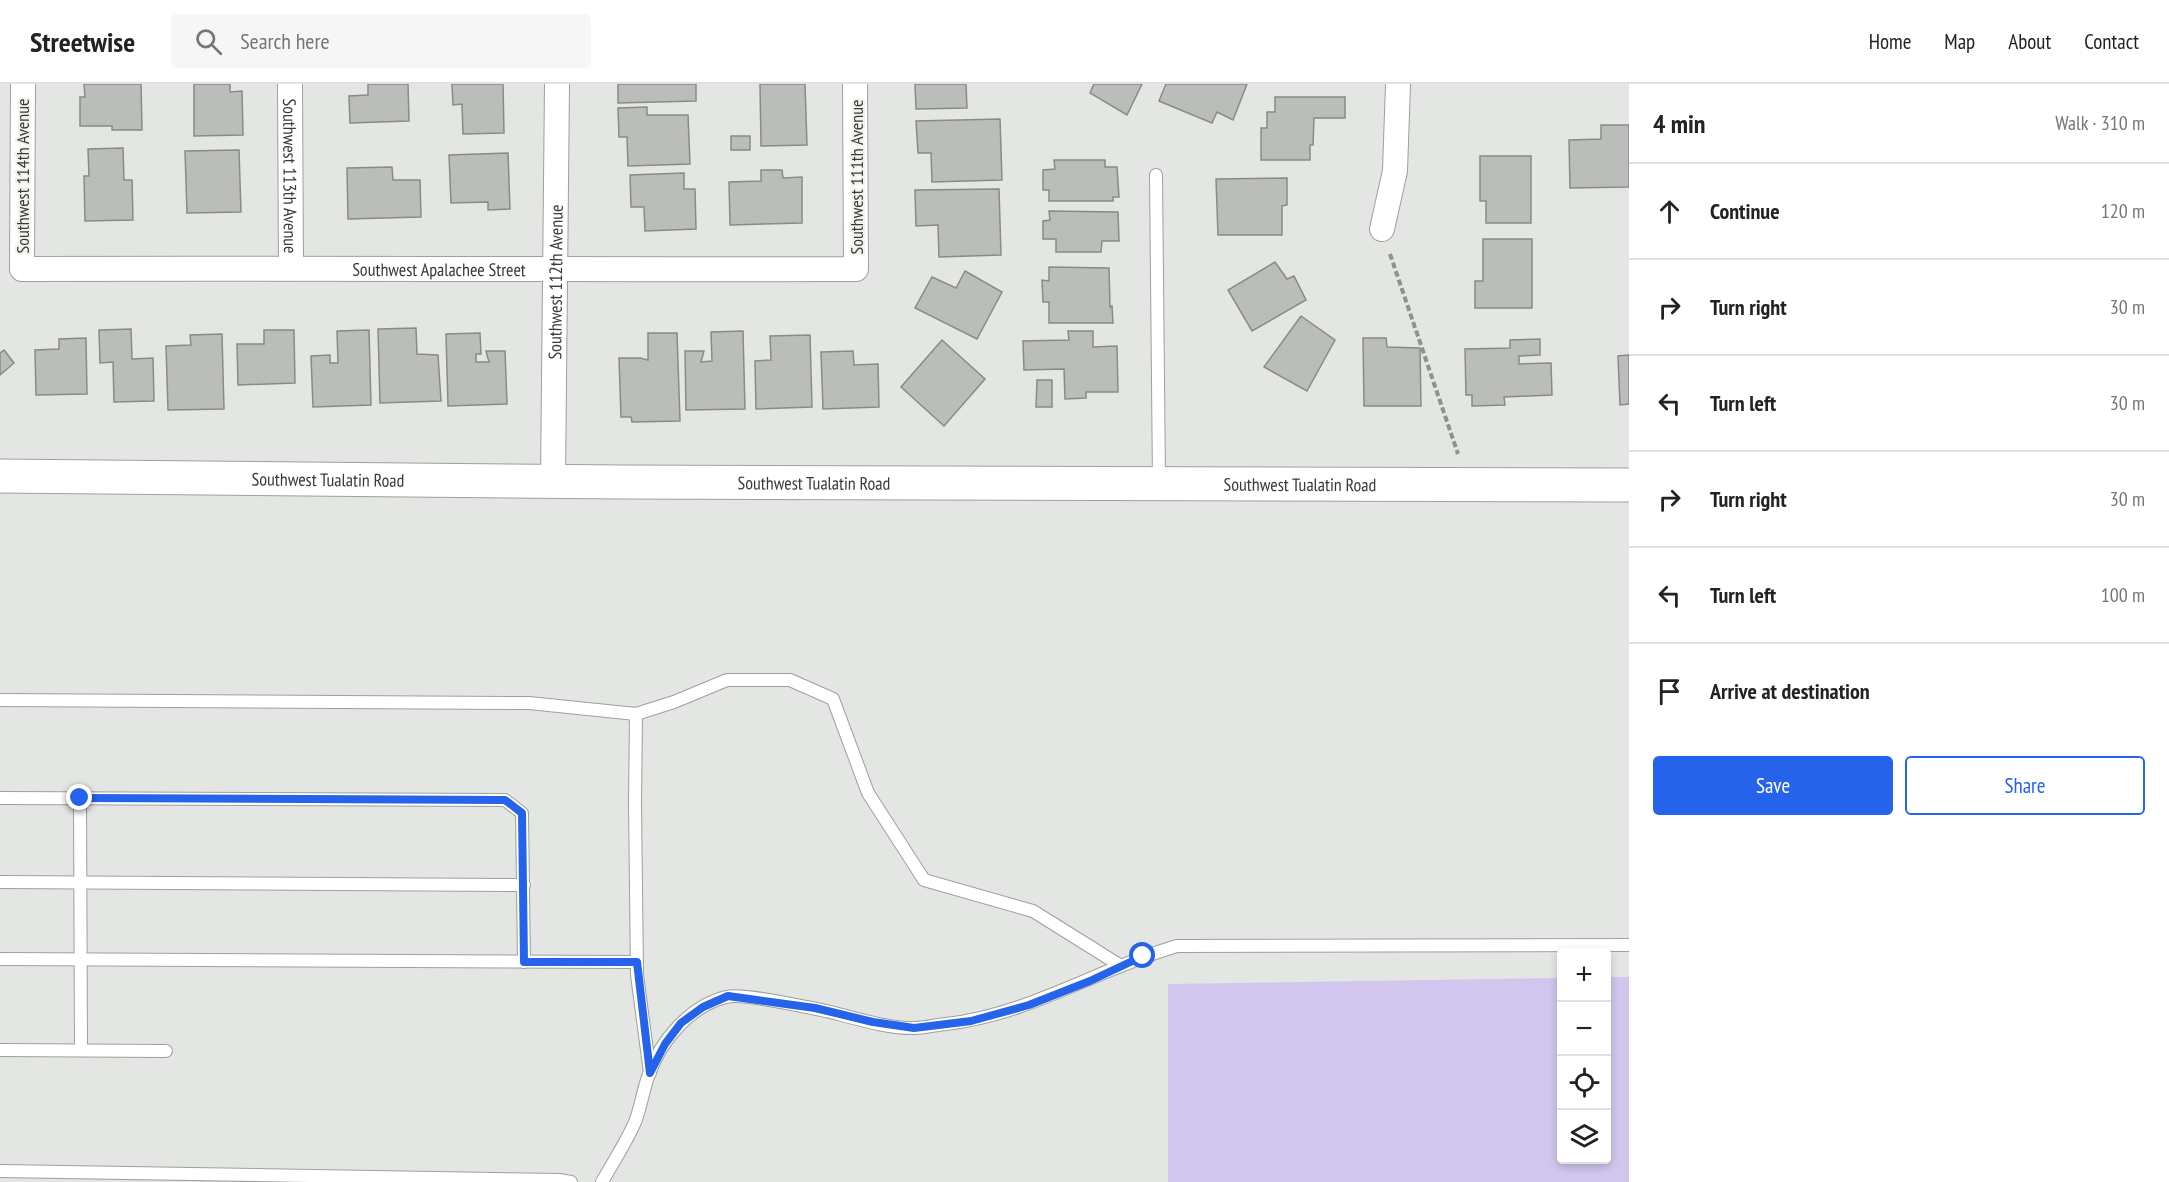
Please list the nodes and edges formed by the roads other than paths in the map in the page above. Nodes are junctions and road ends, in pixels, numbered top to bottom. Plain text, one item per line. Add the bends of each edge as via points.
1 (23, 84) edge
2 (290, 84) edge
3 (557, 84) edge
4 (855, 84) edge
5 (1398, 84) edge
6 (1156, 175) dead end
7 (1382, 229) road end
8 (291, 268) junction
9 (22, 269) joint
10 (856, 269) joint
11 (556, 270) junction
12 (0, 476) edge
13 (553, 480) junction
14 (1159, 483) junction
15 (1629, 485) edge
16 (0, 700) edge
17 (636, 714) junction
18 (0, 798) edge
19 (80, 798) junction
20 (0, 882) edge
21 (80, 882) junction
22 (524, 885) junction
23 (1629, 945) edge
24 (0, 959) edge
25 (81, 960) junction
26 (524, 962) junction
27 (637, 962) junction
28 (1122, 966) junction
29 (0, 1050) edge
30 (81, 1050) junction
31 (166, 1050) dead end
32 (650, 1073) junction
33 (0, 1171) edge
34 (571, 1182) edge
35 (602, 1182) edge

1 - 9 street, Southwest 114th Avenue
2 - 8 street, Southwest 113th Avenue
3 - 11 street, Southwest 112th Avenue
4 - 10 street, Southwest 111th Avenue
5 - 7 street via 1395,171
6 - 14 lane
8 - 9 street, Southwest Apalachee Street
8 - 11 street, Southwest Apalachee Street
10 - 11 street, Southwest Apalachee Street
11 - 13 street, Southwest 112th Avenue
12 - 13 main road, Southwest Tualatin Road
13 - 14 main road, Southwest Tualatin Road
14 - 15 main road, Southwest Tualatin Road
16 - 17 lane via 529,703
17 - 27 lane
17 - 28 lane via 727,680 790,680 833,699 868,793 924,880 1033,911
18 - 19 lane
19 - 21 lane
19 - 22 lane via 505,800 522,813
20 - 21 lane
21 - 22 lane
21 - 25 lane
22 - 26 lane
23 - 28 lane via 1177,946
24 - 25 lane
25 - 26 lane
25 - 30 lane
26 - 27 lane
27 - 32 lane
28 - 32 lane via 1029,1005 971,1021 914,1028 728,996 681,1023
29 - 30 lane
30 - 31 lane
32 - 35 lane via 635,1122
33 - 34 lane

